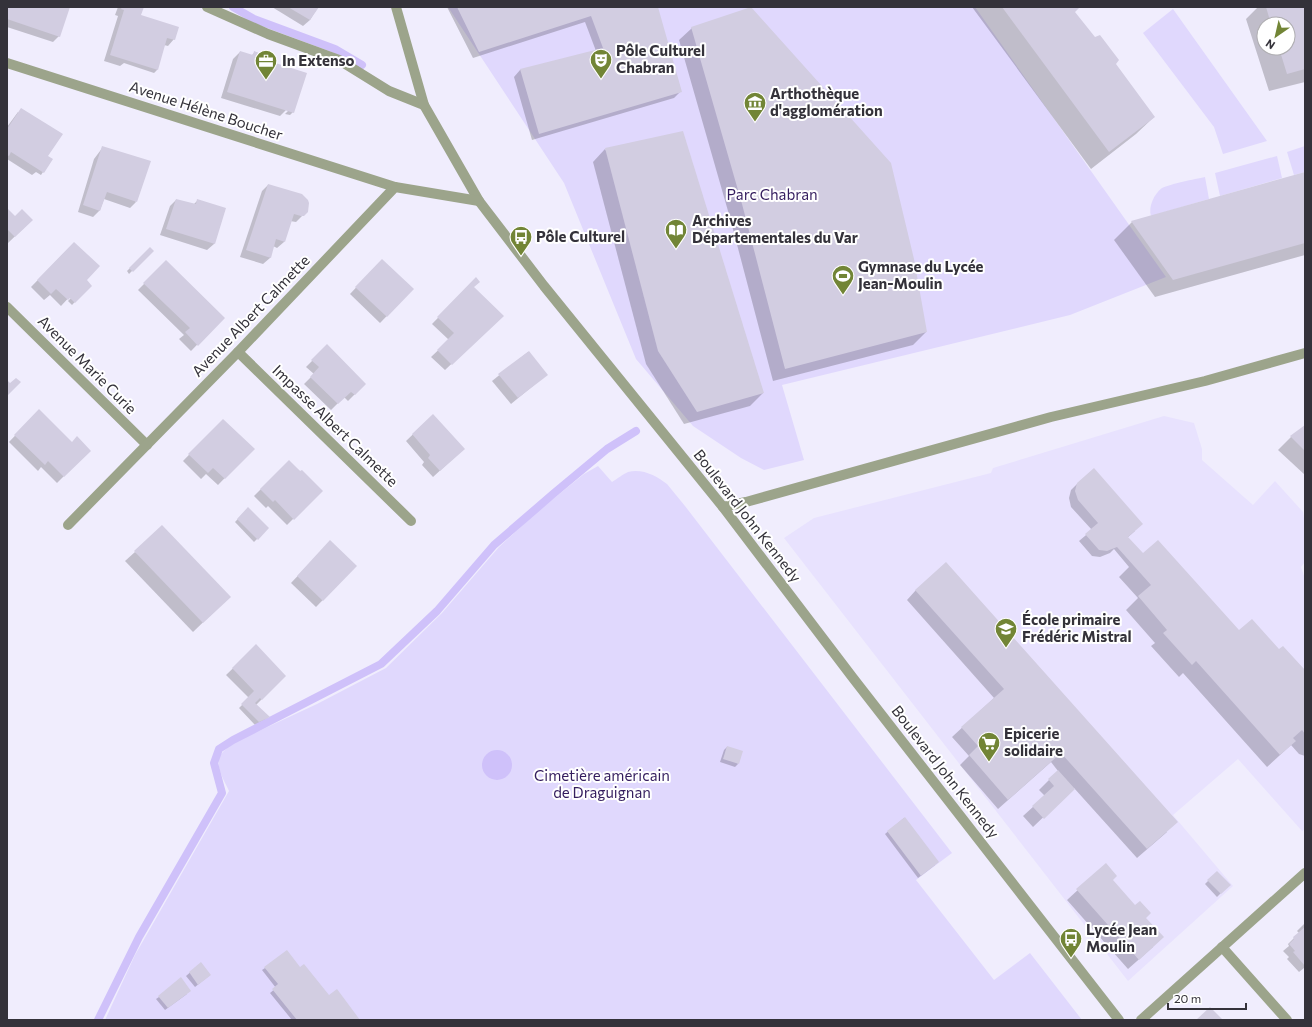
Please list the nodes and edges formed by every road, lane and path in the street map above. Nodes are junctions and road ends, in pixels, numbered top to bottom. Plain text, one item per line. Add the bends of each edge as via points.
1 (207, 7) edge
2 (396, 7) edge
3 (7, 63) edge
4 (424, 105) junction
5 (395, 187) junction
6 (479, 201) junction
7 (7, 307) edge
8 (238, 352) junction
9 (1305, 353) edge
10 (146, 445) junction
11 (724, 507) junction
12 (411, 521) dead end
13 (68, 525) dead end
14 (1305, 873) edge
15 (1222, 948) junction
16 (1119, 1020) edge
17 (1141, 1020) edge
18 (1287, 1020) edge

1 - 4 street via 268,34 339,60 389,91
2 - 4 street, Boulevard John Kennedy
3 - 5 street, Avenue Hélène Boucher
4 - 6 street, Boulevard John Kennedy
5 - 6 street
5 - 8 street, Avenue Albert Calmette
6 - 11 street, Boulevard John Kennedy via 565,313
7 - 10 street, Avenue Marie Curie
8 - 10 street, Avenue Albert Calmette
8 - 12 street, Impasse Albert Calmette
9 - 11 street via 1205,381 1051,417
10 - 13 street, Avenue Albert Calmette
11 - 16 street, Boulevard John Kennedy via 853,678
14 - 15 street
15 - 17 street
15 - 18 street

